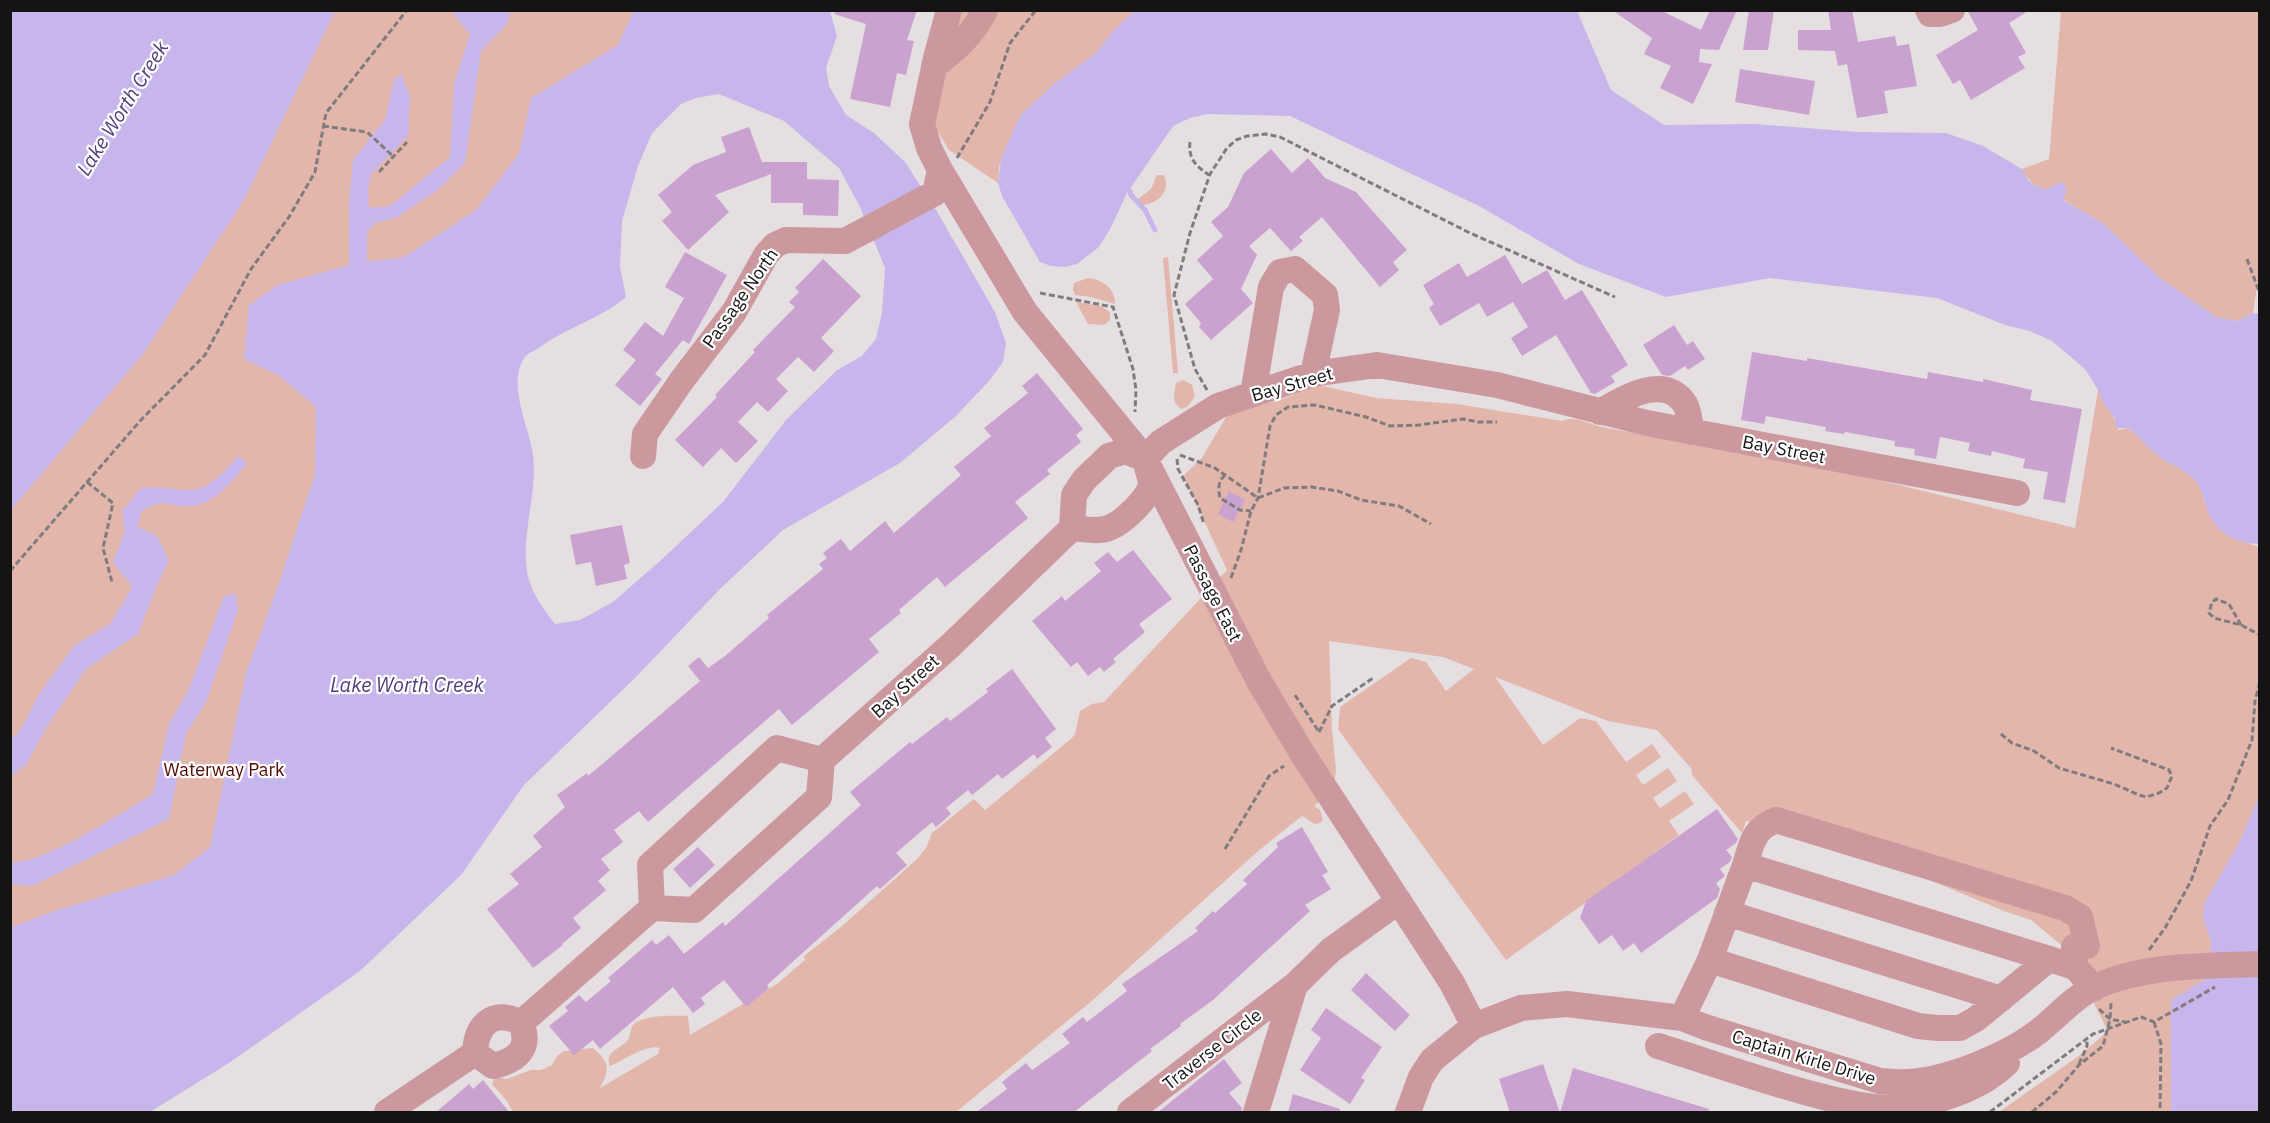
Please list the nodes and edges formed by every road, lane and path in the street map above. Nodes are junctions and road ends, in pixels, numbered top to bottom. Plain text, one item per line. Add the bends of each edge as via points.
1 (407, 10) edge
2 (949, 10) edge
3 (985, 10) edge
4 (1036, 10) edge
5 (1928, 10) edge
6 (1952, 10) edge
7 (934, 66) junction
8 (323, 126) junction
9 (407, 142) dead end
10 (1190, 142) dead end
11 (393, 156) junction
12 (379, 172) dead end
13 (1209, 175) junction
14 (946, 176) junction
15 (2247, 259) dead end
16 (1038, 293) dead end
17 (2259, 294) edge
18 (1615, 297) dead end
19 (1313, 374) junction
20 (1253, 394) junction
21 (1218, 406) junction
22 (1600, 412) junction
23 (1497, 422) dead end
24 (1692, 432) junction
25 (1153, 451) junction
26 (643, 456) dead end
27 (1225, 475) junction
28 (87, 482) junction
29 (2017, 493) dead end
30 (1258, 498) junction
31 (1251, 511) junction
32 (1431, 524) dead end
33 (1072, 528) junction
34 (10, 571) edge
35 (112, 582) dead end
36 (1229, 582) dead end
37 (2241, 625) junction
38 (2259, 635) edge
39 (2259, 681) edge
40 (1294, 694) dead end
41 (1319, 732) dead end
42 (2001, 734) dead end
43 (2111, 748) dead end
44 (822, 759) junction
45 (1745, 865) junction
46 (1399, 901) junction
47 (652, 908) junction
48 (1727, 913) junction
49 (2049, 959) junction
50 (1710, 960) junction
51 (2259, 964) edge
52 (2075, 967) junction
53 (2139, 972) junction
54 (1295, 985) junction
55 (2218, 986) dead end
56 (2095, 988) junction
57 (2001, 999) junction
58 (1682, 1018) junction
59 (2110, 1019) junction
60 (2154, 1022) junction
61 (521, 1023) junction
62 (2126, 1023) junction
63 (1474, 1026) junction
64 (2107, 1030) junction
65 (2037, 1033) junction
66 (2087, 1038) junction
67 (1658, 1046) dead end
68 (475, 1053) junction
69 (2079, 1065) junction
70 (387, 1113) edge
71 (1130, 1113) edge
72 (1256, 1113) edge
73 (1408, 1113) edge
74 (1990, 1113) edge
75 (2032, 1113) edge
76 (2160, 1113) edge

1 - 8 path via 326,113
2 - 7 street, Passage East
3 - 7 street via 963,43
4 - 14 path via 1010,43 990,102
5 - 6 street via 1930,14 1940,14
7 - 14 street, Passage East via 922,124 929,148
8 - 11 path via 367,132
8 - 28 path via 315,172 289,217 251,268 205,356 140,421
9 - 11 path
10 - 13 path via 1192,161
11 - 12 path
13 - 18 path via 1236,140 1266,134 1280,137 1470,234
13 - 21 path via 1174,296 1195,369
14 - 25 street, Passage East via 1025,312
14 - 26 street, Passage North via 845,241 786,240 775,245 734,312 645,434
15 - 17 path
16 - 25 path via 1113,307 1132,369 1134,411
19 - 20 street, Bay Street
19 - 20 street via 1328,310 1325,295 1295,269 1280,272 1271,287
19 - 22 street, Bay Street via 1377,365 1497,385
20 - 21 street, Bay Street
21 - 25 street, Bay Street
22 - 24 street, Bay Street
22 - 24 street via 1636,393 1656,388 1669,391 1685,404
23 - 30 path via 1462,419 1390,426 1315,405 1288,407 1276,415 1270,426
24 - 29 street, Bay Street
25 - 27 path via 1178,454
25 - 33 street via 1125,451 1109,456 1074,495
25 - 33 street via 1147,497 1111,528
25 - 46 street, Passage East via 1260,683
27 - 30 path
27 - 31 path via 1219,484 1220,498 1240,510
28 - 34 path
28 - 35 path via 113,503 103,548
30 - 31 path
30 - 32 path via 1284,488 1312,487 1399,506
31 - 36 path
33 - 44 street, Bay Street via 950,646
37 - 37 path via 2214,618 2209,613 2212,602 2216,599 2229,604
37 - 38 path
39 - 53 path via 2252,740 2228,800 2210,826 2191,880
40 - 41 path
42 - 43 path via 2059,768 2139,795 2153,796 2167,788 2172,776 2169,770
44 - 47 street via 819,797 694,910
44 - 47 street via 777,748 650,865
45 - 48 street
45 - 49 street
45 - 52 street via 1762,825 1776,820 2065,908 2080,917 2087,946 2074,947
46 - 54 street, Traverse Circle via 1331,950
46 - 63 street, Passage East via 1452,983
47 - 61 street
48 - 50 street
48 - 57 street
49 - 52 street
49 - 57 street
50 - 57 street via 1918,1026 1960,1028
50 - 58 street
51 - 53 street, Captain Kirle Drive
52 - 56 street
53 - 56 street, Captain Kirle Drive
54 - 71 street, Traverse Circle
54 - 72 street, Traverse Circle
55 - 60 path
56 - 59 path
56 - 59 path
56 - 65 street, Captain Kirle Drive
58 - 63 street, Captain Kirle Drive via 1567,1004 1521,1008
58 - 65 street, Captain Kirle Drive via 1880,1081 1908,1082 1947,1074 1985,1062
59 - 62 path
59 - 64 path
60 - 62 path via 2141,1017
60 - 76 path via 2161,1044
61 - 68 street via 510,1017 495,1018 481,1028 475,1040
61 - 68 street via 524,1043 519,1055 510,1062 493,1066
62 - 64 path
63 - 73 street, Captain Kirle Drive via 1432,1060 1421,1077
64 - 66 path
64 - 69 path via 2103,1046
65 - 67 street via 1999,1071 1974,1086 1906,1106 1875,1107 1831,1099
66 - 69 path
66 - 74 path
68 - 70 street
69 - 75 path

